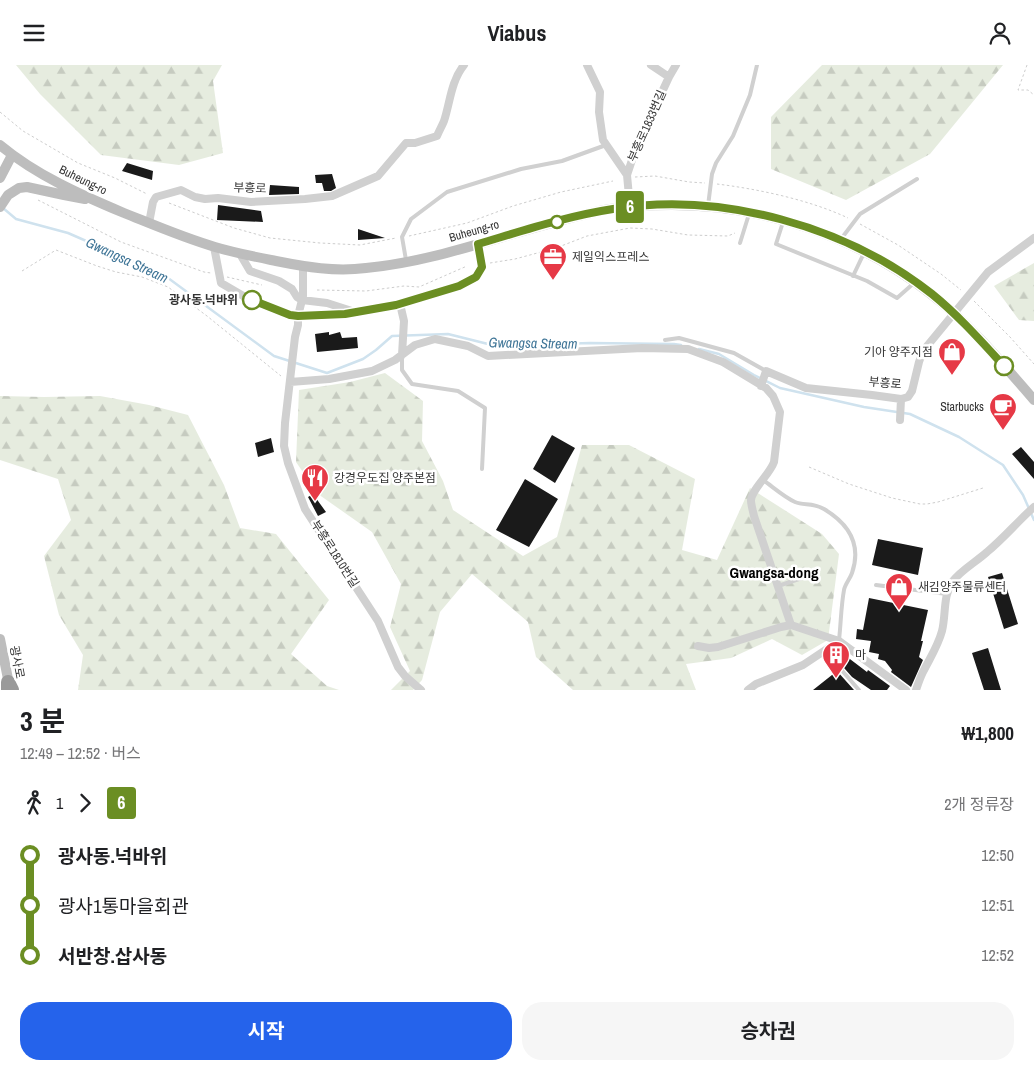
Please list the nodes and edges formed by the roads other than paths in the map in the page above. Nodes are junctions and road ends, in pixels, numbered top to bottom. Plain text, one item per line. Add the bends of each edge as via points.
1 (464, 65) edge
2 (587, 65) edge
3 (651, 65) edge
4 (676, 65) edge
5 (757, 65) edge
6 (669, 77) junction
7 (0, 145) edge
8 (607, 147) junction
9 (12, 155) junction
10 (627, 175) junction
11 (0, 178) edge
12 (917, 179) dead end
13 (96, 201) junction
14 (708, 206) junction
15 (0, 207) edge
16 (630, 207) junction
17 (750, 212) junction
18 (784, 220) junction
19 (149, 223) junction
20 (1034, 237) edge
21 (839, 240) junction
22 (740, 243) dead end
23 (478, 244) junction
24 (214, 247) junction
25 (864, 251) junction
26 (240, 254) junction
27 (407, 262) junction
28 (303, 267) junction
29 (853, 275) junction
30 (915, 282) junction
31 (302, 300) junction
32 (400, 303) junction
33 (355, 312) junction
34 (954, 313) junction
35 (298, 316) junction
36 (665, 340) dead end
37 (402, 352) junction
38 (766, 373) junction
39 (290, 378) junction
40 (761, 385) junction
41 (901, 399) junction
42 (1034, 400) edge
43 (900, 419) dead end
44 (482, 469) dead end
45 (763, 480) junction
46 (1034, 507) edge
47 (808, 576) dead end
48 (876, 585) dead end
49 (778, 586) junction
50 (948, 594) junction
51 (791, 625) junction
52 (0, 639) edge
53 (839, 641) junction
54 (698, 646) dead end
55 (824, 650) junction
56 (9, 688) edge
57 (901, 689) edge
58 (422, 690) edge
59 (748, 690) edge
60 (859, 690) edge
61 (916, 690) edge

1 - 19 street, 부흥로 via 436,136 406,143 378,176 332,196 269,201 205,199 181,190 156,197
2 - 8 street via 600,92 599,112
3 - 6 street, 부흥로1833번길
4 - 6 street, 부흥로1833번길
5 - 14 lane via 750,95 712,174
6 - 10 street, 부흥로1833번길
7 - 9 main road, Buheung-ro
8 - 10 street, 부흥로1833번길
8 - 27 lane via 447,192 411,219 402,237
9 - 11 main road
9 - 13 main road, Buheung-ro
10 - 16 street, 부흥로1833번길
12 - 21 lane via 860,214
13 - 15 main road via 27,187 8,195
13 - 19 main road, Buheung-ro
14 - 16 main road, Buheung-ro
14 - 17 main road, Buheung-ro
16 - 23 main road, Buheung-ro via 556,222
17 - 18 main road, Buheung-ro
17 - 22 lane
18 - 21 main road, Buheung-ro
18 - 29 lane via 776,243
19 - 24 main road, Buheung-ro
20 - 34 street, 부흥로 via 988,272
21 - 25 main road, Buheung-ro
23 - 27 main road, Buheung-ro
23 - 32 street via 482,267 476,277 459,286
24 - 26 main road, Buheung-ro
24 - 35 street via 221,283 245,297
25 - 29 lane
25 - 30 main road, Buheung-ro
26 - 28 main road, Buheung-ro
26 - 31 street via 250,271 279,281
27 - 28 main road via 365,269
28 - 31 street
29 - 30 lane via 897,298
30 - 34 main road, Buheung-ro
31 - 33 street via 327,303
31 - 35 street
32 - 33 street
32 - 37 street via 404,321
33 - 35 street
34 - 41 street, 부흥로 via 923,351 912,391
34 - 42 main road, Buheung-ro
35 - 39 street, 부흥로1810번길
36 - 38 lane via 678,337 734,353
37 - 39 street via 395,360 372,371 328,379
37 - 40 street via 435,339 468,346 488,356 642,348 688,349 723,362
37 - 44 lane via 402,370 412,384 458,391 485,408
38 - 40 street
38 - 41 street, 부흥로 via 806,388
39 - 58 street, 부흥로1810번길 via 284,446 305,509 378,621 398,667
40 - 45 street via 773,396 780,412 774,462
41 - 43 street
45 - 49 street via 752,494 751,501
45 - 53 lane via 795,502 825,510 848,529 856,547 856,557 844,591
46 - 50 street via 956,578
47 - 49 lane
48 - 50 lane
49 - 51 street
50 - 61 street via 938,645
51 - 53 street
51 - 54 street via 718,647
52 - 56 main road, 광사로
53 - 55 street
53 - 57 street
55 - 59 street via 803,665
55 - 60 lane

